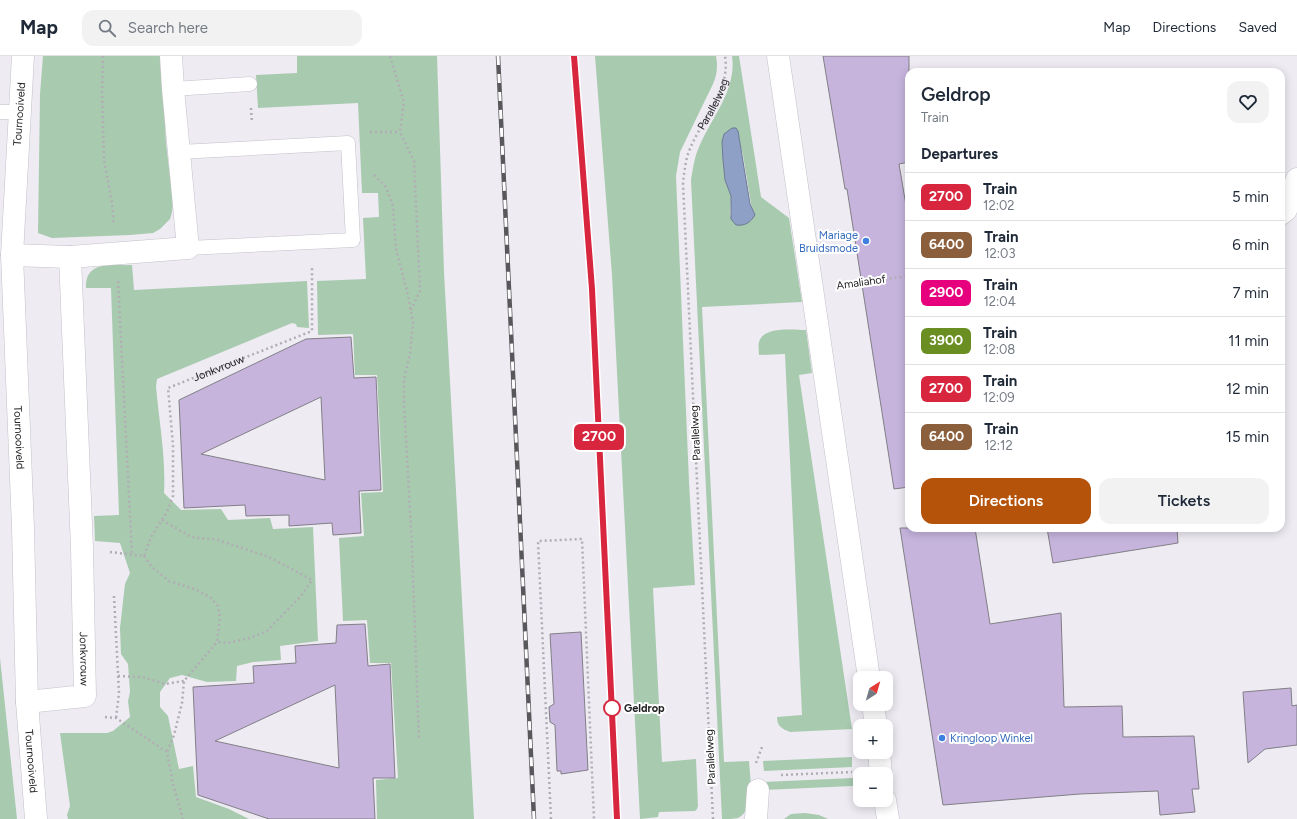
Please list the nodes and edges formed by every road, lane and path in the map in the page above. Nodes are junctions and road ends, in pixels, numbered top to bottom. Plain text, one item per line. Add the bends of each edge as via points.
1 (23, 56) edge
2 (103, 56) edge
3 (171, 56) edge
4 (390, 56) edge
5 (725, 56) edge
6 (778, 56) edge
7 (250, 84) joint
8 (173, 89) junction
9 (10, 112) edge
10 (363, 132) dead end
11 (400, 132) junction
12 (253, 148) junction
13 (179, 152) junction
14 (349, 168) junction
15 (8, 169) edge
16 (1297, 179) edge
17 (1285, 211) edge
18 (311, 242) junction
19 (188, 248) junction
20 (116, 254) junction
21 (12, 255) junction
22 (70, 257) junction
23 (905, 277) edge
24 (812, 289) junction
25 (411, 311) junction
26 (162, 520) junction
27 (82, 548) junction
28 (132, 554) junction
29 (144, 556) junction
30 (114, 591) dead end
31 (217, 642) junction
32 (868, 671) edge
33 (118, 676) junction
34 (184, 681) junction
35 (85, 696) junction
36 (27, 702) junction
37 (116, 718) junction
38 (419, 740) dead end
39 (167, 752) junction
40 (880, 766) edge
41 (780, 775) dead end
42 (758, 790) dead end
43 (886, 807) edge
44 (36, 819) edge
45 (183, 819) edge
46 (551, 819) edge
47 (594, 819) edge
48 (713, 819) edge
49 (756, 819) edge
50 (888, 819) edge

1 - 9 street, Tournooiveld
2 - 20 path via 104,160 112,203
3 - 8 street
4 - 11 path via 404,102
5 - 48 path, Parallelweg via 721,90 689,153 683,184
6 - 24 street
7 - 8 lane
7 - 12 path
8 - 13 street
9 - 15 street, Tournooiveld
10 - 11 path
11 - 25 path via 414,161 420,291
12 - 13 lane
12 - 14 lane via 348,143
13 - 19 street
14 - 18 lane via 353,240
14 - 25 path via 369,172 386,187 393,206 396,249
15 - 21 street, Tournooiveld
16 - 17 street
18 - 19 lane
18 - 26 path, Jonkvrouw via 312,331 168,388 173,445 173,496
19 - 20 street
20 - 22 street
20 - 28 path
21 - 22 street
21 - 36 street, Tournooiveld
22 - 27 street, Jonkvrouw
23 - 24 path, Amaliahof
24 - 32 street
25 - 38 path via 413,323 404,379 404,402
26 - 29 path, Jonkvrouw via 151,537
26 - 31 path via 191,537 218,540 269,557 312,580 301,596 267,631 228,643
27 - 28 path
27 - 35 street, Jonkvrouw
28 - 29 path
29 - 31 path via 152,567 169,581 197,590 211,598 218,606 220,617
30 - 33 path
31 - 34 path
33 - 34 path via 142,677 165,684
33 - 37 path
34 - 39 path via 182,703
35 - 36 street, Jonkvrouw
35 - 37 path, Jonkvrouw via 96,716
36 - 44 street, Tournooiveld
37 - 39 path, Jonkvrouw
39 - 45 path
40 - 41 path
42 - 49 street
43 - 50 street
46 - 47 path via 538,541 582,539

